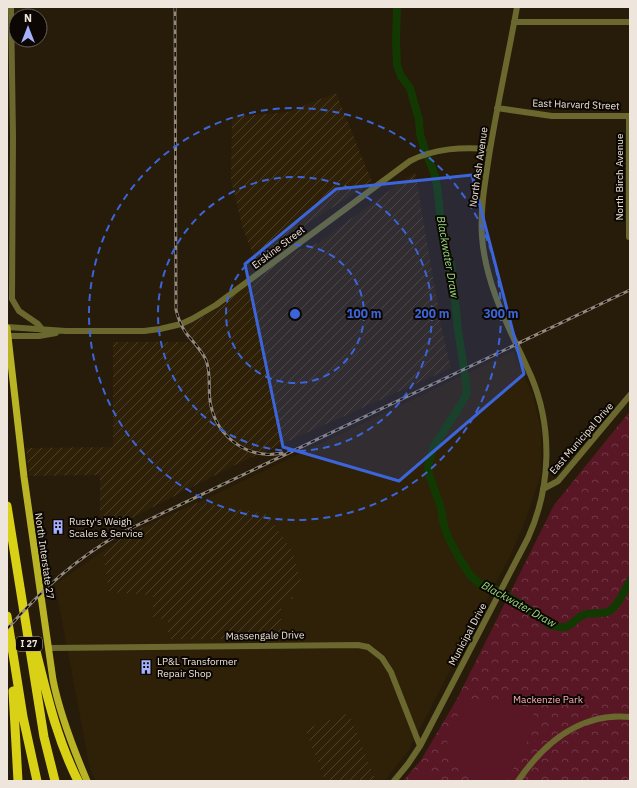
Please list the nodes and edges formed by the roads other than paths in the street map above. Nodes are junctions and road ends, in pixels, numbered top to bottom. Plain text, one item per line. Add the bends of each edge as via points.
1 (11, 7) edge
2 (517, 7) edge
3 (514, 22) junction
4 (630, 22) edge
5 (10, 68) edge
6 (497, 108) junction
7 (630, 116) edge
8 (10, 136) edge
9 (490, 149) junction
10 (10, 200) edge
11 (629, 237) dead end
12 (7, 327) edge
13 (42, 329) junction
14 (66, 332) junction
15 (8, 336) edge
16 (630, 395) edge
17 (543, 489) junction
18 (7, 506) edge
19 (17, 569) junction
20 (7, 616) edge
21 (49, 648) junction
22 (14, 663) junction
23 (630, 717) edge
24 (420, 746) junction
25 (18, 781) edge
26 (37, 781) edge
27 (55, 781) edge
28 (78, 781) edge
29 (87, 781) edge
30 (394, 781) edge
31 (518, 781) edge

1 - 5 street
2 - 3 street, North Ash Avenue
3 - 4 street
3 - 6 street, North Ash Avenue
5 - 8 street
6 - 7 street, East Harvard Street via 552,116
6 - 9 street, North Ash Avenue
7 - 11 street, North Birch Avenue
8 - 10 street
9 - 14 street, Erskine Street via 440,150 410,162 192,320 171,327 144,331
9 - 17 street, North Ash Avenue via 482,198 482,237 489,277 498,303 539,400 546,444
10 - 13 street via 12,299 19,311
12 - 13 street, Erskine Street
12 - 15 main road, North Interstate 27
13 - 14 street, Erskine Street
14 - 15 street, Erskine Street via 39,336
15 - 21 main road, North Interstate 27 via 24,477
16 - 17 street, East Municipal Drive via 558,481
17 - 24 street, Municipal Drive via 534,526
18 - 19 highway, I 27
19 - 27 highway, I 27 via 44,736
19 - 28 highway via 51,714
20 - 22 highway, I 27
21 - 24 street, Massengale Drive via 358,645 368,648 382,658 391,672
21 - 29 main road, North Interstate 27 via 57,702
22 - 25 highway
22 - 26 highway, I 27
23 - 31 street via 602,719 563,734 541,752
24 - 30 street, Municipal Drive

